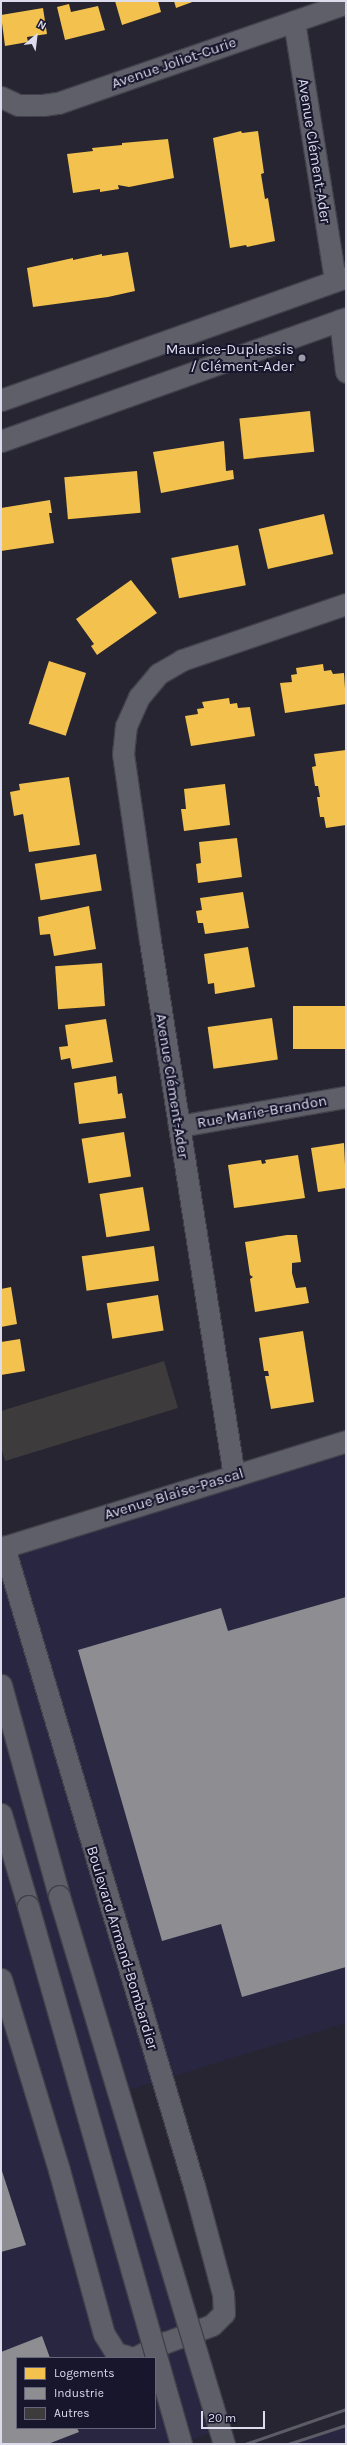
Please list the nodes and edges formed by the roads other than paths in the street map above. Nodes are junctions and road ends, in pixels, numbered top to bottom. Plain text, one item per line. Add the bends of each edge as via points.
1 (346, 3) edge
2 (294, 21) junction
3 (1, 97) edge
4 (341, 279) edge
5 (343, 319) edge
6 (346, 372) edge
7 (1, 400) edge
8 (1, 441) edge
9 (346, 604) edge
10 (346, 1097) edge
11 (179, 1126) junction
12 (346, 1441) edge
13 (234, 1476) junction
14 (2, 1548) edge
15 (1, 1685) edge
16 (1, 1814) edge
17 (1, 1979) edge
18 (130, 2357) edge
19 (136, 2357) edge
20 (181, 2444) edge
21 (224, 2444) edge

1 - 2 street, Avenue Joliot-Curie
2 - 3 street, Avenue Joliot-Curie via 58,103 43,106 18,105
2 - 4 street, Avenue Clément-Ader
4 - 7 street
5 - 6 street
5 - 8 street
9 - 11 street, Avenue Clément-Ader via 182,660 158,674 139,697 126,726 123,754
10 - 11 street, Rue Marie-Brandon
11 - 13 street, Avenue Clément-Ader
12 - 13 street, Avenue Blaise-Pascal
13 - 14 street, Avenue Blaise-Pascal
14 - 19 street, Boulevard Armand-Bombardier via 198,2200 223,2294 224,2313 212,2325 164,2343
15 - 21 street, bridge via 59,1896
16 - 20 street, bridge
17 - 18 street, Boulevard Armand-Bombardier via 59,2170 104,2334 116,2353

